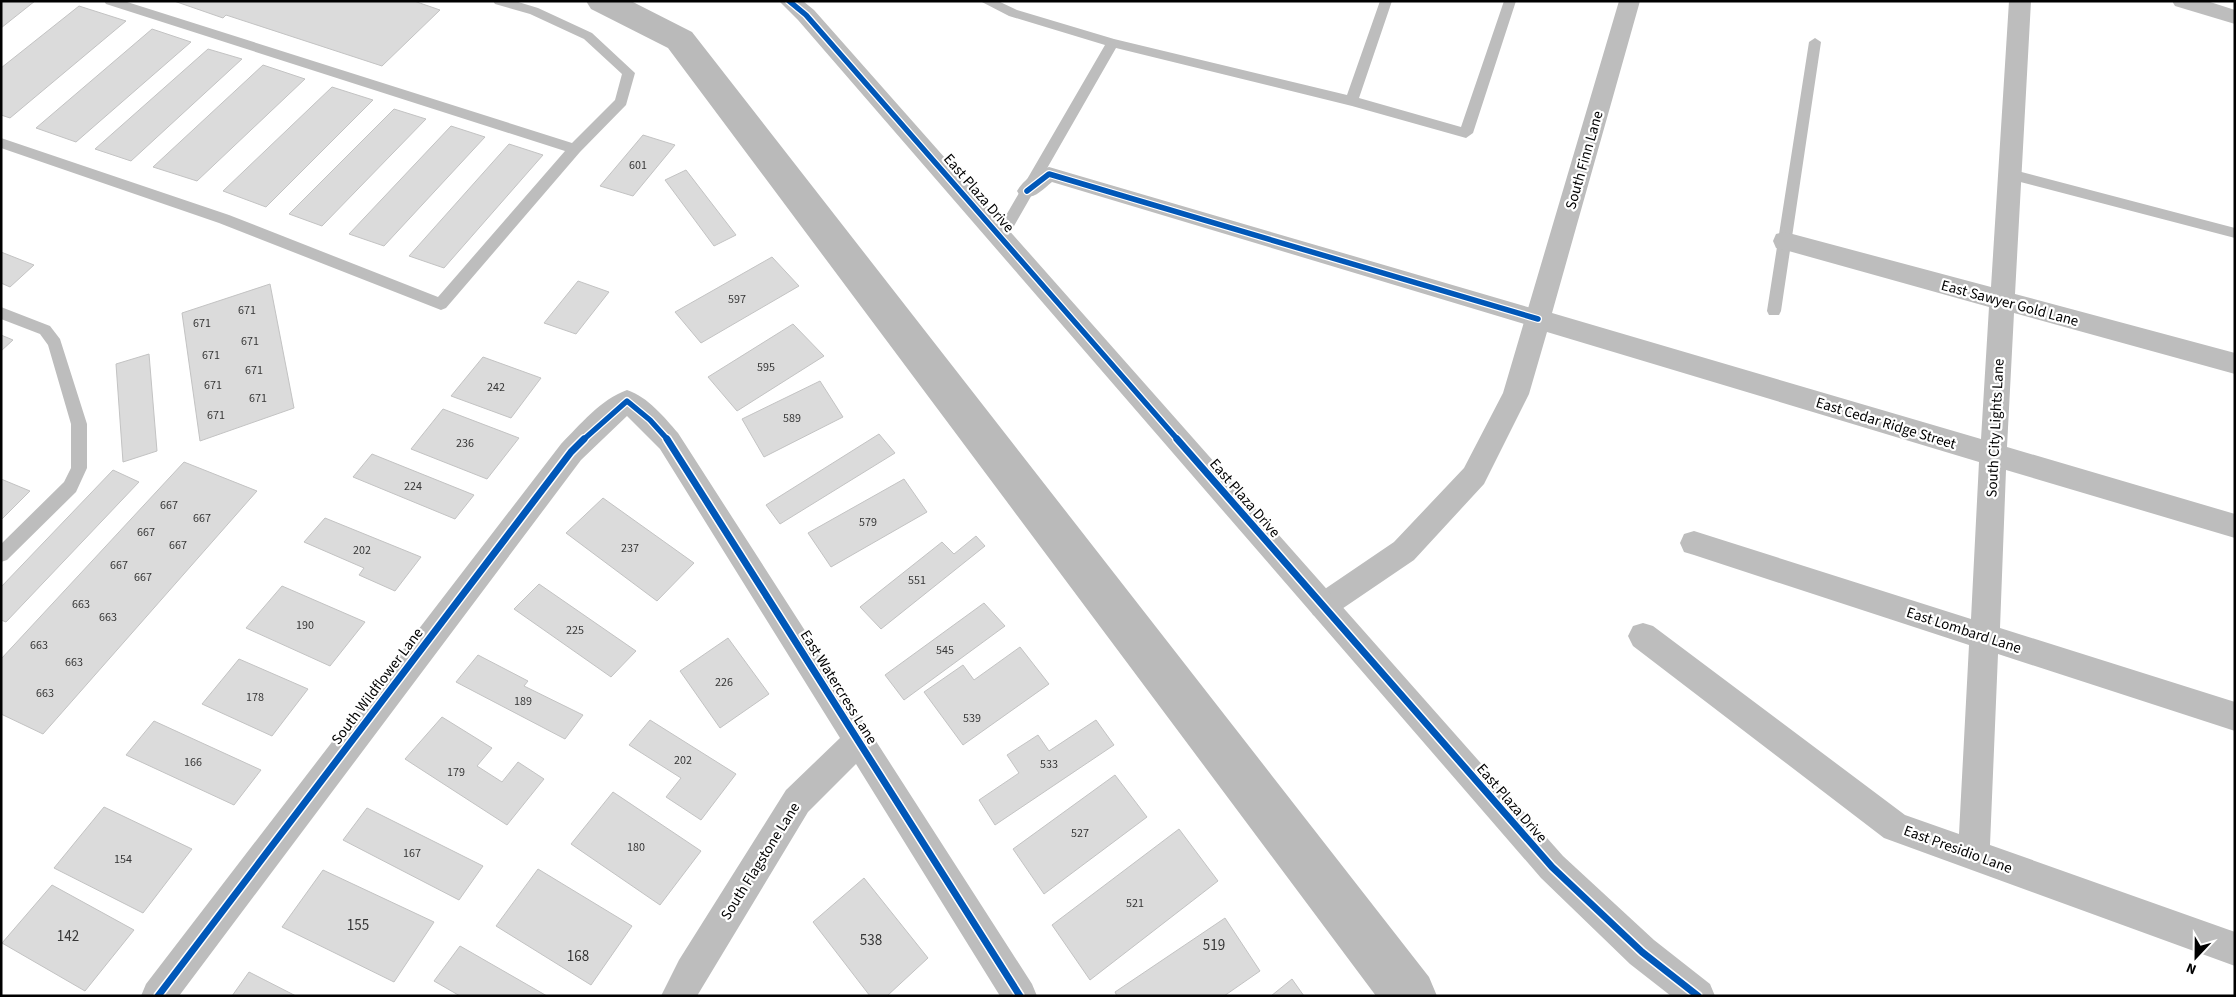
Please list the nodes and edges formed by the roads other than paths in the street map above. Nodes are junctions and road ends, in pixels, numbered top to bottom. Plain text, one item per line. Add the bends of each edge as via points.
1 (110, 1) edge
2 (499, 1) edge
3 (789, 1) edge
4 (986, 1) edge
5 (1386, 1) edge
6 (1510, 1) edge
7 (1630, 1) edge
8 (2020, 1) edge
9 (2182, 1) edge
10 (1015, 7) edge
11 (2235, 17) edge
12 (1815, 42) dead end
13 (1113, 43) junction
14 (1352, 101) junction
15 (1, 143) edge
16 (575, 149) junction
17 (2010, 174) junction
18 (1027, 191) junction
19 (2235, 234) edge
20 (1001, 236) junction
21 (1785, 241) junction
22 (2002, 301) junction
23 (1774, 311) dead end
24 (1, 312) edge
25 (1538, 320) junction
26 (2235, 364) edge
27 (627, 401) joint
28 (1994, 455) junction
29 (2235, 526) edge
30 (1694, 543) dead end
31 (1, 555) edge
32 (1323, 606) junction
33 (1643, 636) dead end
34 (1985, 636) junction
35 (2235, 717) edge
36 (858, 740) junction
37 (1974, 855) junction
38 (2235, 949) edge
39 (158, 996) edge
40 (678, 996) edge
41 (1020, 996) edge
42 (1698, 996) edge

1 - 16 lane
2 - 16 lane via 534,11 588,36 629,73 621,102
3 - 20 street, East Plaza Drive via 806,15
4 - 10 lane
5 - 14 lane
6 - 14 lane via 1466,133
7 - 25 street, South Finn Lane
8 - 17 street, South City Lights Lane
9 - 11 street
10 - 13 lane
12 - 21 lane
13 - 14 lane
13 - 18 lane
15 - 16 lane via 224,219 441,304
17 - 19 lane
17 - 22 street, South City Lights Lane
18 - 20 lane
18 - 25 street via 1049,174
20 - 32 street, East Plaza Drive
21 - 22 street, East Sawyer Gold Lane
21 - 23 lane
22 - 26 street, East Sawyer Gold Lane
22 - 28 street, South City Lights Lane
24 - 31 lane via 44,330 55,343 79,424 79,468 70,487
25 - 28 street, East Cedar Ridge Street
25 - 32 street, South Finn Lane via 1516,394 1474,476 1404,551
27 - 36 street, East Watercress Lane via 669,440
27 - 39 street, South Wildflower Lane via 571,452
28 - 29 street, East Cedar Ridge Street
28 - 34 street, South City Lights Lane
30 - 34 street, East Lombard Lane
32 - 42 street, East Plaza Drive via 1552,867 1642,952
33 - 37 street, East Presidio Lane via 1895,827
34 - 35 street, East Lombard Lane
34 - 37 street, South City Lights Lane
36 - 40 street, South Flagstone Lane via 797,801
36 - 41 street, East Watercress Lane
37 - 38 street, East Presidio Lane

